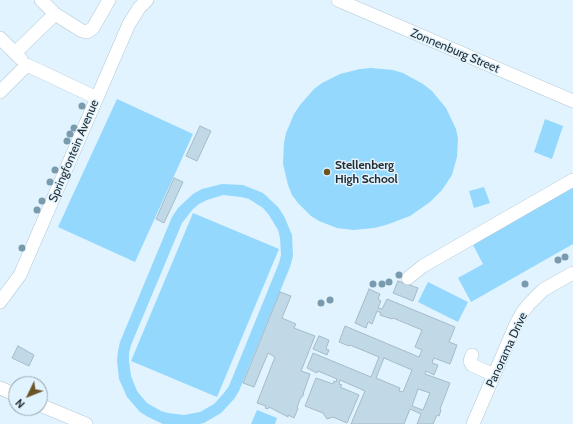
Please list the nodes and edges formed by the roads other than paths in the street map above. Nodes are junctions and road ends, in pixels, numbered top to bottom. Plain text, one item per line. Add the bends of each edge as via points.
1 (42, 0) edge
2 (109, 0) edge
3 (147, 0) edge
4 (338, 0) edge
5 (55, 14) junction
6 (0, 38) edge
7 (15, 53) junction
8 (27, 65) junction
9 (0, 92) edge
10 (97, 98) junction
11 (573, 101) edge
12 (573, 180) edge
13 (573, 273) edge
14 (408, 278) dead end
15 (0, 302) edge
16 (472, 355) dead end
17 (494, 375) junction
18 (48, 408) edge
19 (86, 424) edge
20 (473, 424) edge

1 - 5 street
2 - 5 street via 93,28 87,32
3 - 10 street, Springfontein Avenue via 129,24
4 - 11 street, Zonnenburg Street
5 - 7 street
6 - 7 street
7 - 8 street
8 - 9 street
8 - 10 street
10 - 15 street, Springfontein Avenue via 20,275
12 - 14 street via 423,266
13 - 17 street, Panorama Drive via 543,290 529,304 516,324
16 - 17 street via 472,365
17 - 20 street, Panorama Drive
18 - 19 street

